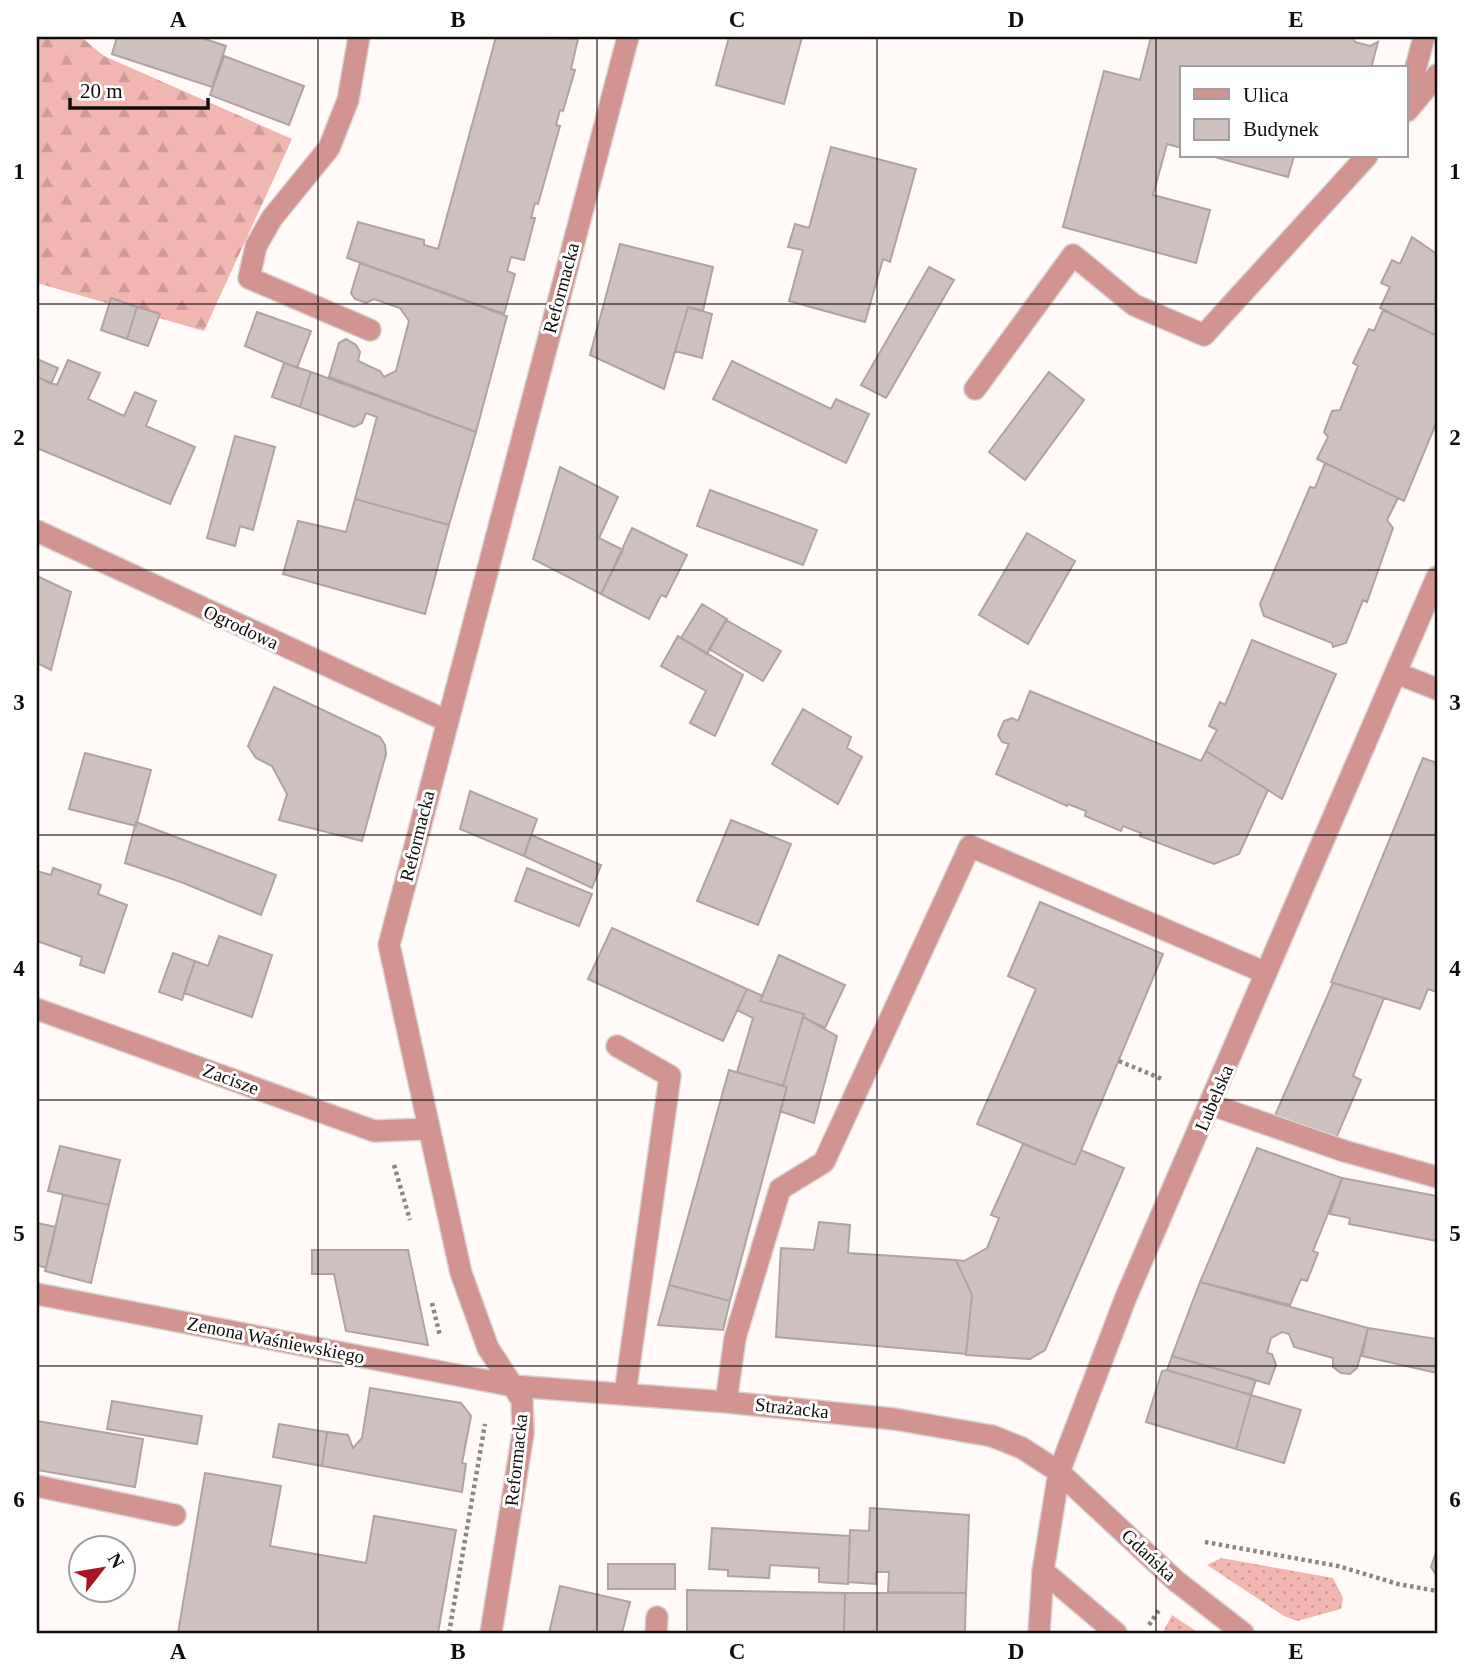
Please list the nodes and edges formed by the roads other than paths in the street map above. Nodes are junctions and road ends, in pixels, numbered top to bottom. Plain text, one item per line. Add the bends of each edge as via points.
1 (359, 37) edge
2 (628, 37) edge
3 (1424, 37) edge
4 (1437, 75) edge
5 (1408, 97) edge
6 (1408, 111) edge
7 (1365, 158) edge
8 (370, 330) dead end
9 (975, 389) dead end
10 (37, 531) edge
11 (1437, 577) edge
12 (1396, 673) junction
13 (1437, 689) edge
14 (447, 721) junction
15 (1266, 973) junction
16 (37, 1009) edge
17 (617, 1046) dead end
18 (1212, 1105) junction
19 (428, 1129) junction
20 (1437, 1177) edge
21 (37, 1294) edge
22 (514, 1386) junction
23 (625, 1394) junction
24 (726, 1402) junction
25 (1059, 1472) junction
26 (37, 1486) edge
27 (175, 1515) dead end
28 (1043, 1571) junction
29 (491, 1633) edge
30 (1039, 1633) edge
31 (1115, 1633) edge
32 (1243, 1633) edge

1 - 8 street via 348,100 329,148 272,218 256,246 249,278
2 - 14 street, Reformacka
3 - 5 street
4 - 6 street
7 - 9 street via 1204,335 1134,304 1073,255
10 - 14 street, Ogrodowa
11 - 12 street, Lubelska
12 - 13 street
12 - 15 street, Lubelska
14 - 19 street, Reformacka via 389,945
15 - 18 street, Lubelska
15 - 24 street via 970,846 824,1163 780,1189 735,1338
16 - 19 street, Zacisze via 374,1131
17 - 23 street via 670,1076
18 - 20 street
18 - 25 street, Lubelska via 1126,1297
19 - 22 street, Reformacka via 471,1306 500,1370
21 - 22 street, Zenona Waśniewskiego
22 - 23 street, Strażacka
22 - 29 street, Reformacka via 522,1400 523,1433
23 - 24 street, Strażacka
24 - 25 street, Strażacka via 894,1419 992,1436 1022,1448
25 - 28 street, Lubelska
25 - 32 street, Gdańska via 1177,1581
26 - 27 street
28 - 30 street, Lubelska
28 - 31 street

